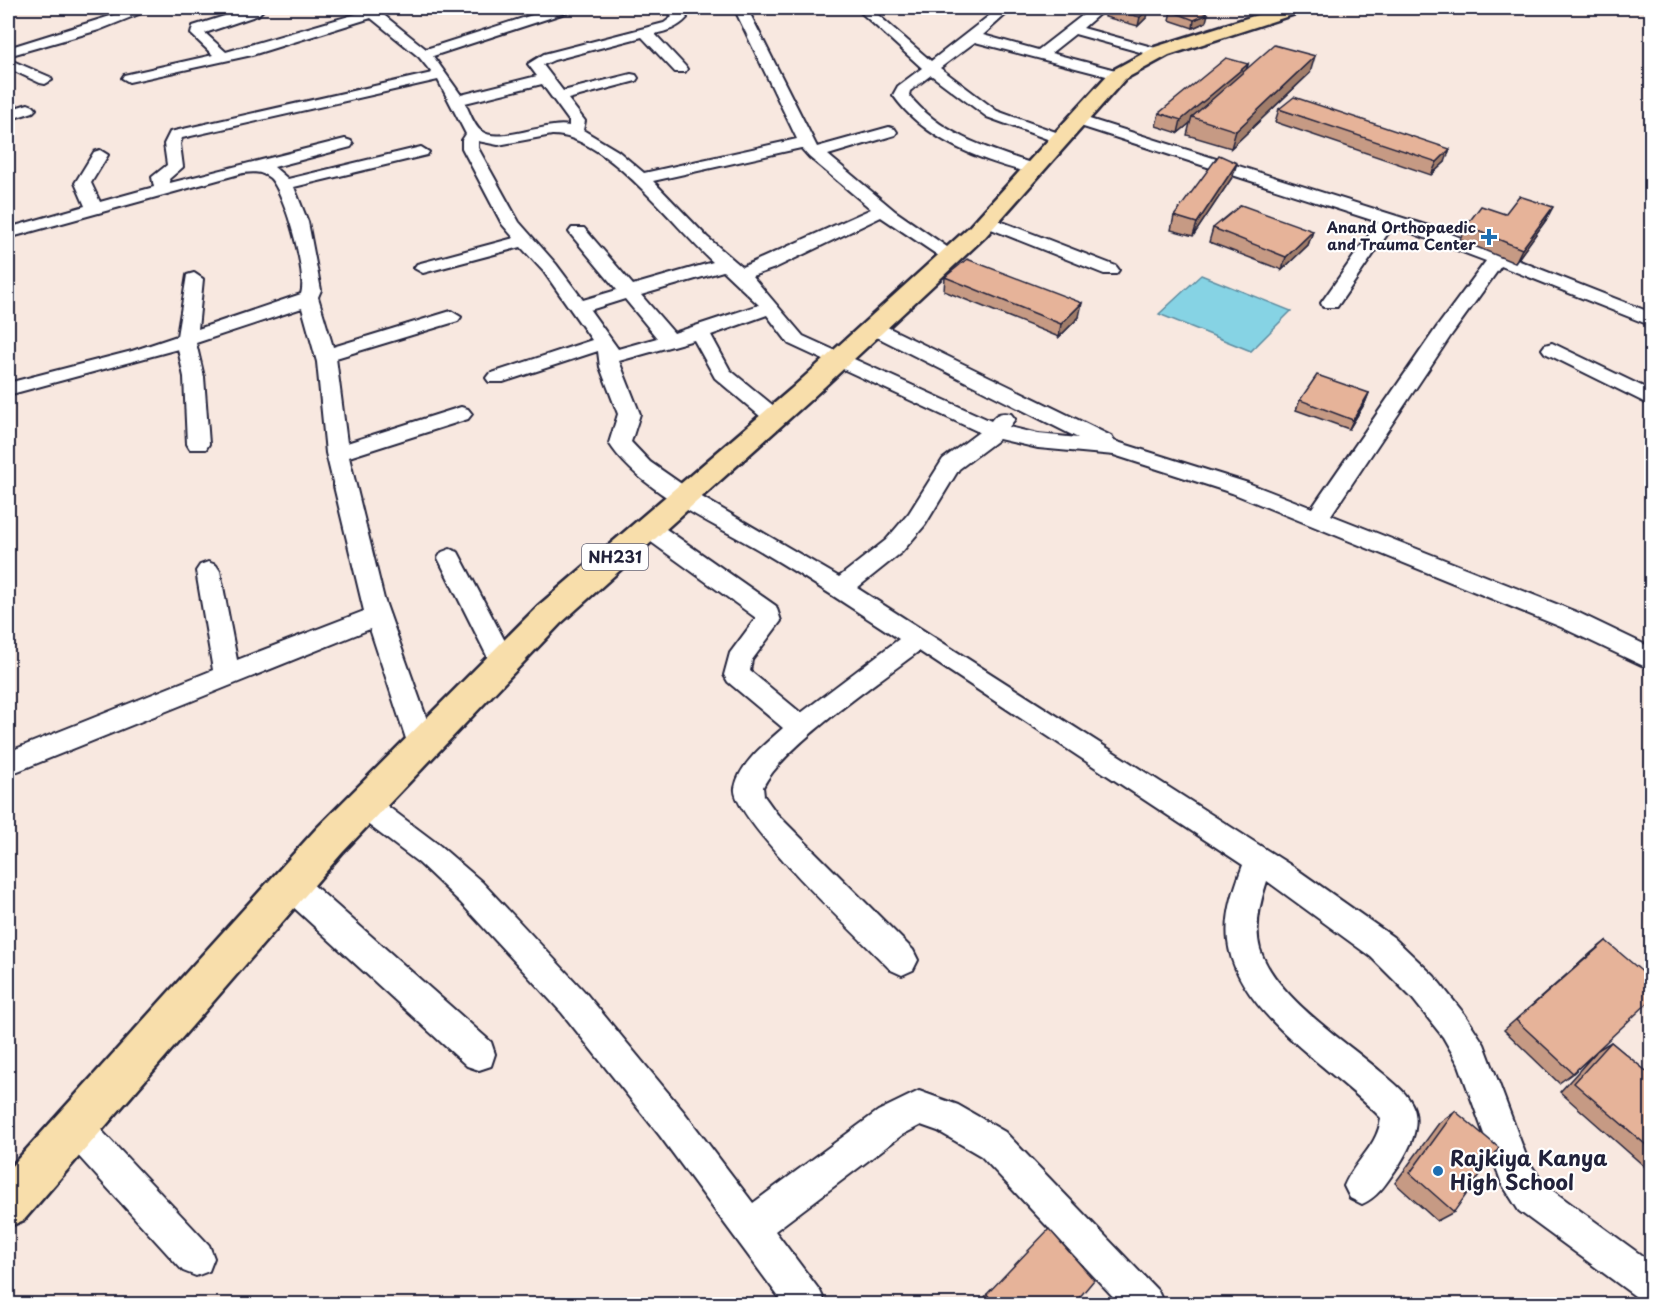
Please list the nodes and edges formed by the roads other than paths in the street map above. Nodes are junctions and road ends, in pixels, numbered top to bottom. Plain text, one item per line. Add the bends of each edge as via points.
1 (147, 8) edge
2 (258, 8) edge
3 (566, 8) edge
4 (672, 8) edge
5 (741, 8) edge
6 (863, 8) edge
7 (1006, 8) edge
8 (1100, 8) edge
9 (1295, 8) edge
10 (370, 10) edge
11 (1072, 29) junction
12 (645, 33) junction
13 (973, 37) junction
14 (8, 52) edge
15 (1158, 52) junction
16 (424, 54) junction
17 (1040, 55) junction
18 (224, 58) junction
19 (8, 63) edge
20 (931, 67) junction
21 (680, 69) dead end
22 (441, 75) junction
23 (1118, 75) junction
24 (129, 78) dead end
25 (631, 78) dead end
26 (544, 79) junction
27 (45, 80) dead end
28 (558, 97) junction
29 (458, 100) junction
30 (28, 109) dead end
31 (8, 115) edge
32 (1069, 129) junction
33 (574, 132) junction
34 (889, 132) dead end
35 (474, 134) junction
36 (345, 144) dead end
37 (810, 148) junction
38 (421, 152) dead end
39 (100, 155) dead end
40 (254, 167) junction
41 (1034, 169) junction
42 (640, 179) junction
43 (282, 185) junction
44 (163, 190) junction
45 (95, 209) junction
46 (883, 210) junction
47 (1389, 219) junction
48 (987, 221) junction
49 (578, 232) dead end
50 (8, 233) edge
51 (525, 240) junction
52 (951, 256) junction
53 (1497, 259) junction
54 (423, 268) dead end
55 (732, 269) junction
56 (1110, 270) dead end
57 (194, 279) dead end
58 (630, 292) junction
59 (309, 297) junction
60 (1330, 303) dead end
61 (579, 307) junction
62 (770, 309) junction
63 (451, 317) dead end
64 (1652, 320) edge
65 (872, 327) junction
66 (700, 332) junction
67 (186, 340) junction
68 (670, 341) junction
69 (1552, 349) dead end
70 (607, 350) junction
71 (326, 355) junction
72 (838, 359) junction
73 (496, 378) dead end
74 (8, 389) edge
75 (1019, 400) junction
76 (1652, 400) edge
77 (461, 414) dead end
78 (774, 417) junction
79 (995, 431) junction
80 (198, 444) dead end
81 (1116, 448) junction
82 (337, 453) junction
83 (685, 497) junction
84 (1317, 518) junction
85 (648, 528) junction
86 (450, 558) dead end
87 (208, 570) dead end
88 (840, 589) junction
89 (378, 616) junction
90 (918, 638) junction
91 (1652, 660) edge
92 (503, 662) junction
93 (227, 675) junction
94 (801, 728) junction
95 (422, 745) junction
96 (8, 764) edge
97 (364, 805) junction
98 (1259, 861) junction
99 (290, 884) junction
100 (902, 960) dead end
101 (479, 1054) dead end
102 (75, 1127) junction
103 (1362, 1186) dead end
104 (8, 1204) edge
105 (750, 1227) junction
106 (196, 1258) dead end
107 (1652, 1286) edge
108 (807, 1305) edge
109 (1145, 1305) edge

1 - 14 street
2 - 18 street via 198,29 198,34
3 - 16 street
4 - 12 street via 680,15 678,21
5 - 37 street
6 - 20 street
7 - 13 street
8 - 11 street
9 - 15 highway, NH231
10 - 16 street
10 - 18 street
11 - 15 street
11 - 17 street
12 - 21 street
12 - 26 street via 540,60 535,67
13 - 17 street
13 - 20 street
15 - 23 highway, NH231
16 - 22 street
17 - 23 street
18 - 24 street
19 - 27 street
20 - 32 street via 988,111
20 - 41 street via 903,88 904,100 954,141
22 - 29 street
22 - 44 street via 309,108 176,135 172,144 175,167 160,177
23 - 32 highway, NH231
25 - 28 street
26 - 28 street
26 - 29 street
28 - 33 street via 577,121
29 - 35 street
30 - 31 street
32 - 41 highway, NH231
32 - 47 street
33 - 35 street via 558,130 496,139
33 - 42 street
34 - 37 street
35 - 51 street via 470,148 505,215
36 - 40 street
37 - 42 street
37 - 46 street
38 - 43 street
39 - 45 street via 83,183
40 - 43 street via 269,170
40 - 44 street
41 - 48 highway, NH231
42 - 55 street
43 - 59 street via 300,218 312,290
44 - 45 street
45 - 50 street
46 - 52 street
46 - 55 street via 779,259
47 - 53 street
47 - 60 street
48 - 52 highway, NH231
48 - 56 street
49 - 58 street
51 - 54 street
51 - 61 street
52 - 65 highway, NH231
53 - 64 street
53 - 84 street
55 - 58 street
55 - 62 street
57 - 67 street
58 - 61 street
58 - 68 street
59 - 67 street
59 - 71 street
61 - 70 street
62 - 66 street
62 - 72 street via 796,340
63 - 71 street
65 - 72 highway, NH231
65 - 75 street
66 - 68 street
66 - 78 street via 722,374
67 - 74 street
67 - 80 street via 194,377
68 - 70 street
69 - 76 street
70 - 73 street
70 - 83 street via 629,414 620,444 642,468
71 - 82 street
72 - 78 highway, NH231
72 - 79 street
75 - 79 street
75 - 81 street
77 - 82 street
78 - 83 highway, NH231
79 - 81 street via 1038,441
79 - 88 street via 951,464 917,519 894,546
81 - 84 street via 1193,471
82 - 89 street
83 - 85 highway, NH231
83 - 88 street
84 - 91 street via 1570,620
85 - 92 highway, NH231 via 549,615
85 - 94 street via 767,613 769,621 763,632 740,656 737,675
86 - 92 street
87 - 93 street
88 - 90 street
89 - 93 street
89 - 95 street
90 - 94 street
90 - 98 street
92 - 95 highway, NH231
93 - 96 street
94 - 100 street via 752,776 748,788 751,800 767,823
95 - 97 highway, NH231
97 - 99 highway, NH231
97 - 105 street via 471,892 573,1002
98 - 103 street via 1245,900 1245,953 1253,969 1296,1022 1378,1089 1398,1112 1396,1139
98 - 107 street via 1382,947 1423,987 1472,1056 1514,1172 1532,1198
99 - 101 street
99 - 102 highway, NH231
102 - 104 highway, NH231
102 - 106 street
105 - 108 street
105 - 109 street via 890,1122 919,1108 946,1117 993,1144

